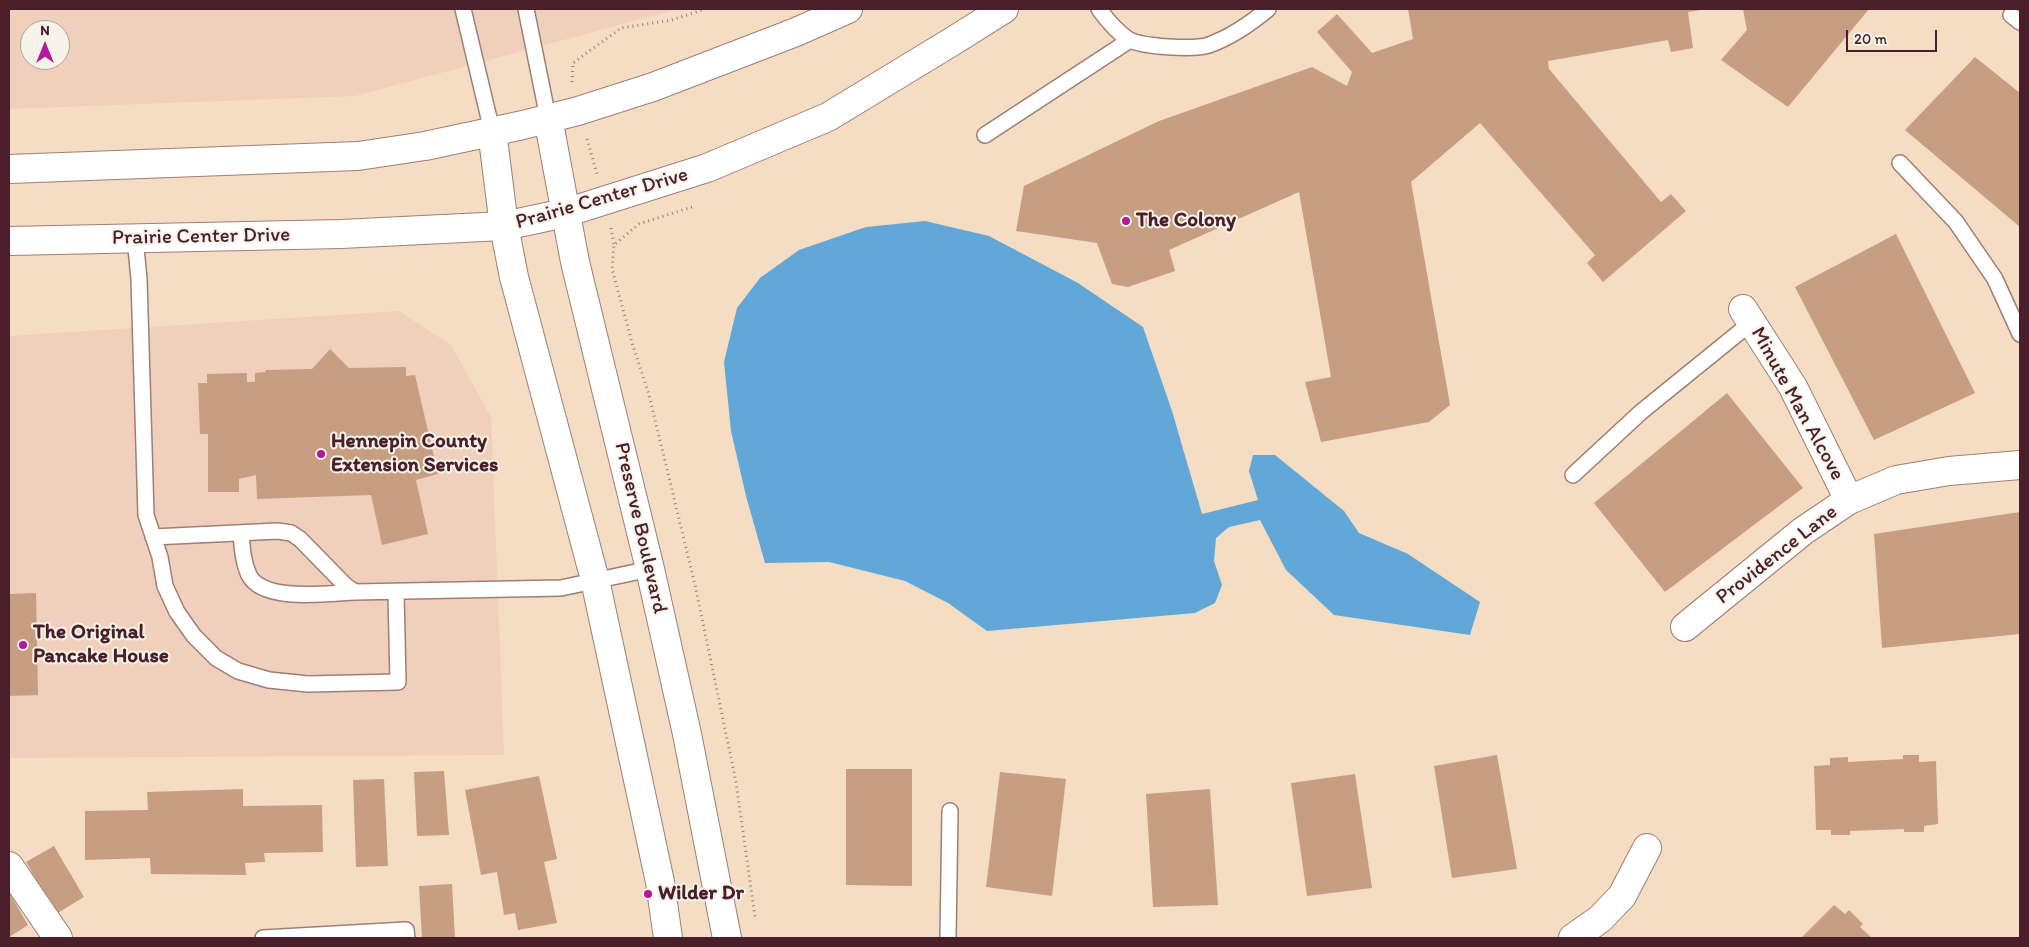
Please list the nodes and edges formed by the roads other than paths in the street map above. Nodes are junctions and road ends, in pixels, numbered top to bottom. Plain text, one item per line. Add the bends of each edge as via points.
1 (463, 9) edge
2 (526, 9) edge
3 (848, 9) edge
4 (1004, 9) edge
5 (1099, 9) edge
6 (1268, 9) edge
7 (1130, 40) junction
8 (548, 118) junction
9 (492, 131) junction
10 (985, 135) dead end
11 (1900, 163) dead end
12 (9, 169) edge
13 (565, 213) junction
14 (504, 226) junction
15 (135, 238) junction
16 (9, 241) edge
17 (1748, 315) joint
18 (2020, 334) edge
19 (2020, 465) edge
20 (1573, 475) dead end
21 (1850, 500) junction
22 (241, 533) junction
23 (153, 537) junction
24 (650, 568) junction
25 (595, 580) junction
26 (355, 592) junction
27 (396, 592) junction
28 (1686, 627) dead end
29 (950, 811) dead end
30 (1647, 848) dead end
31 (9, 866) edge
32 (58, 938) edge
33 (262, 938) edge
34 (407, 938) edge
35 (668, 938) edge
36 (727, 938) edge
37 (948, 938) edge
38 (1573, 938) edge

1 - 9 lane
2 - 8 lane
3 - 8 street via 653,87
4 - 13 street, Prairie Center Drive via 828,117 707,168
5 - 7 lane
6 - 7 lane via 1244,28 1207,46 1179,48
7 - 10 lane
8 - 9 street
8 - 13 street, Preserve Boulevard
9 - 12 street via 358,156
9 - 14 street
11 - 18 lane via 1962,230 1995,279
13 - 14 street, Prairie Center Drive
13 - 24 street, Preserve Boulevard
14 - 15 street, Prairie Center Drive via 341,234
14 - 25 street via 514,277
15 - 16 street, Prairie Center Drive
15 - 23 lane via 146,515
17 - 20 lane
17 - 21 street, Minute Man Alcove via 1793,387
19 - 21 street, Providence Lane via 1949,470 1896,480
21 - 28 street, Providence Lane via 1803,531
22 - 23 lane
22 - 26 lane via 291,533
22 - 26 lane via 249,576 259,585 292,594
23 - 27 lane via 165,586 177,612 194,636 216,658 238,671 269,680 308,684 398,682
24 - 25 lane
24 - 36 street, Preserve Boulevard
25 - 27 lane via 561,588
25 - 35 street via 658,873
26 - 27 lane
29 - 37 lane
30 - 38 street via 1622,896 1600,919
31 - 32 street
33 - 34 lane via 406,930

